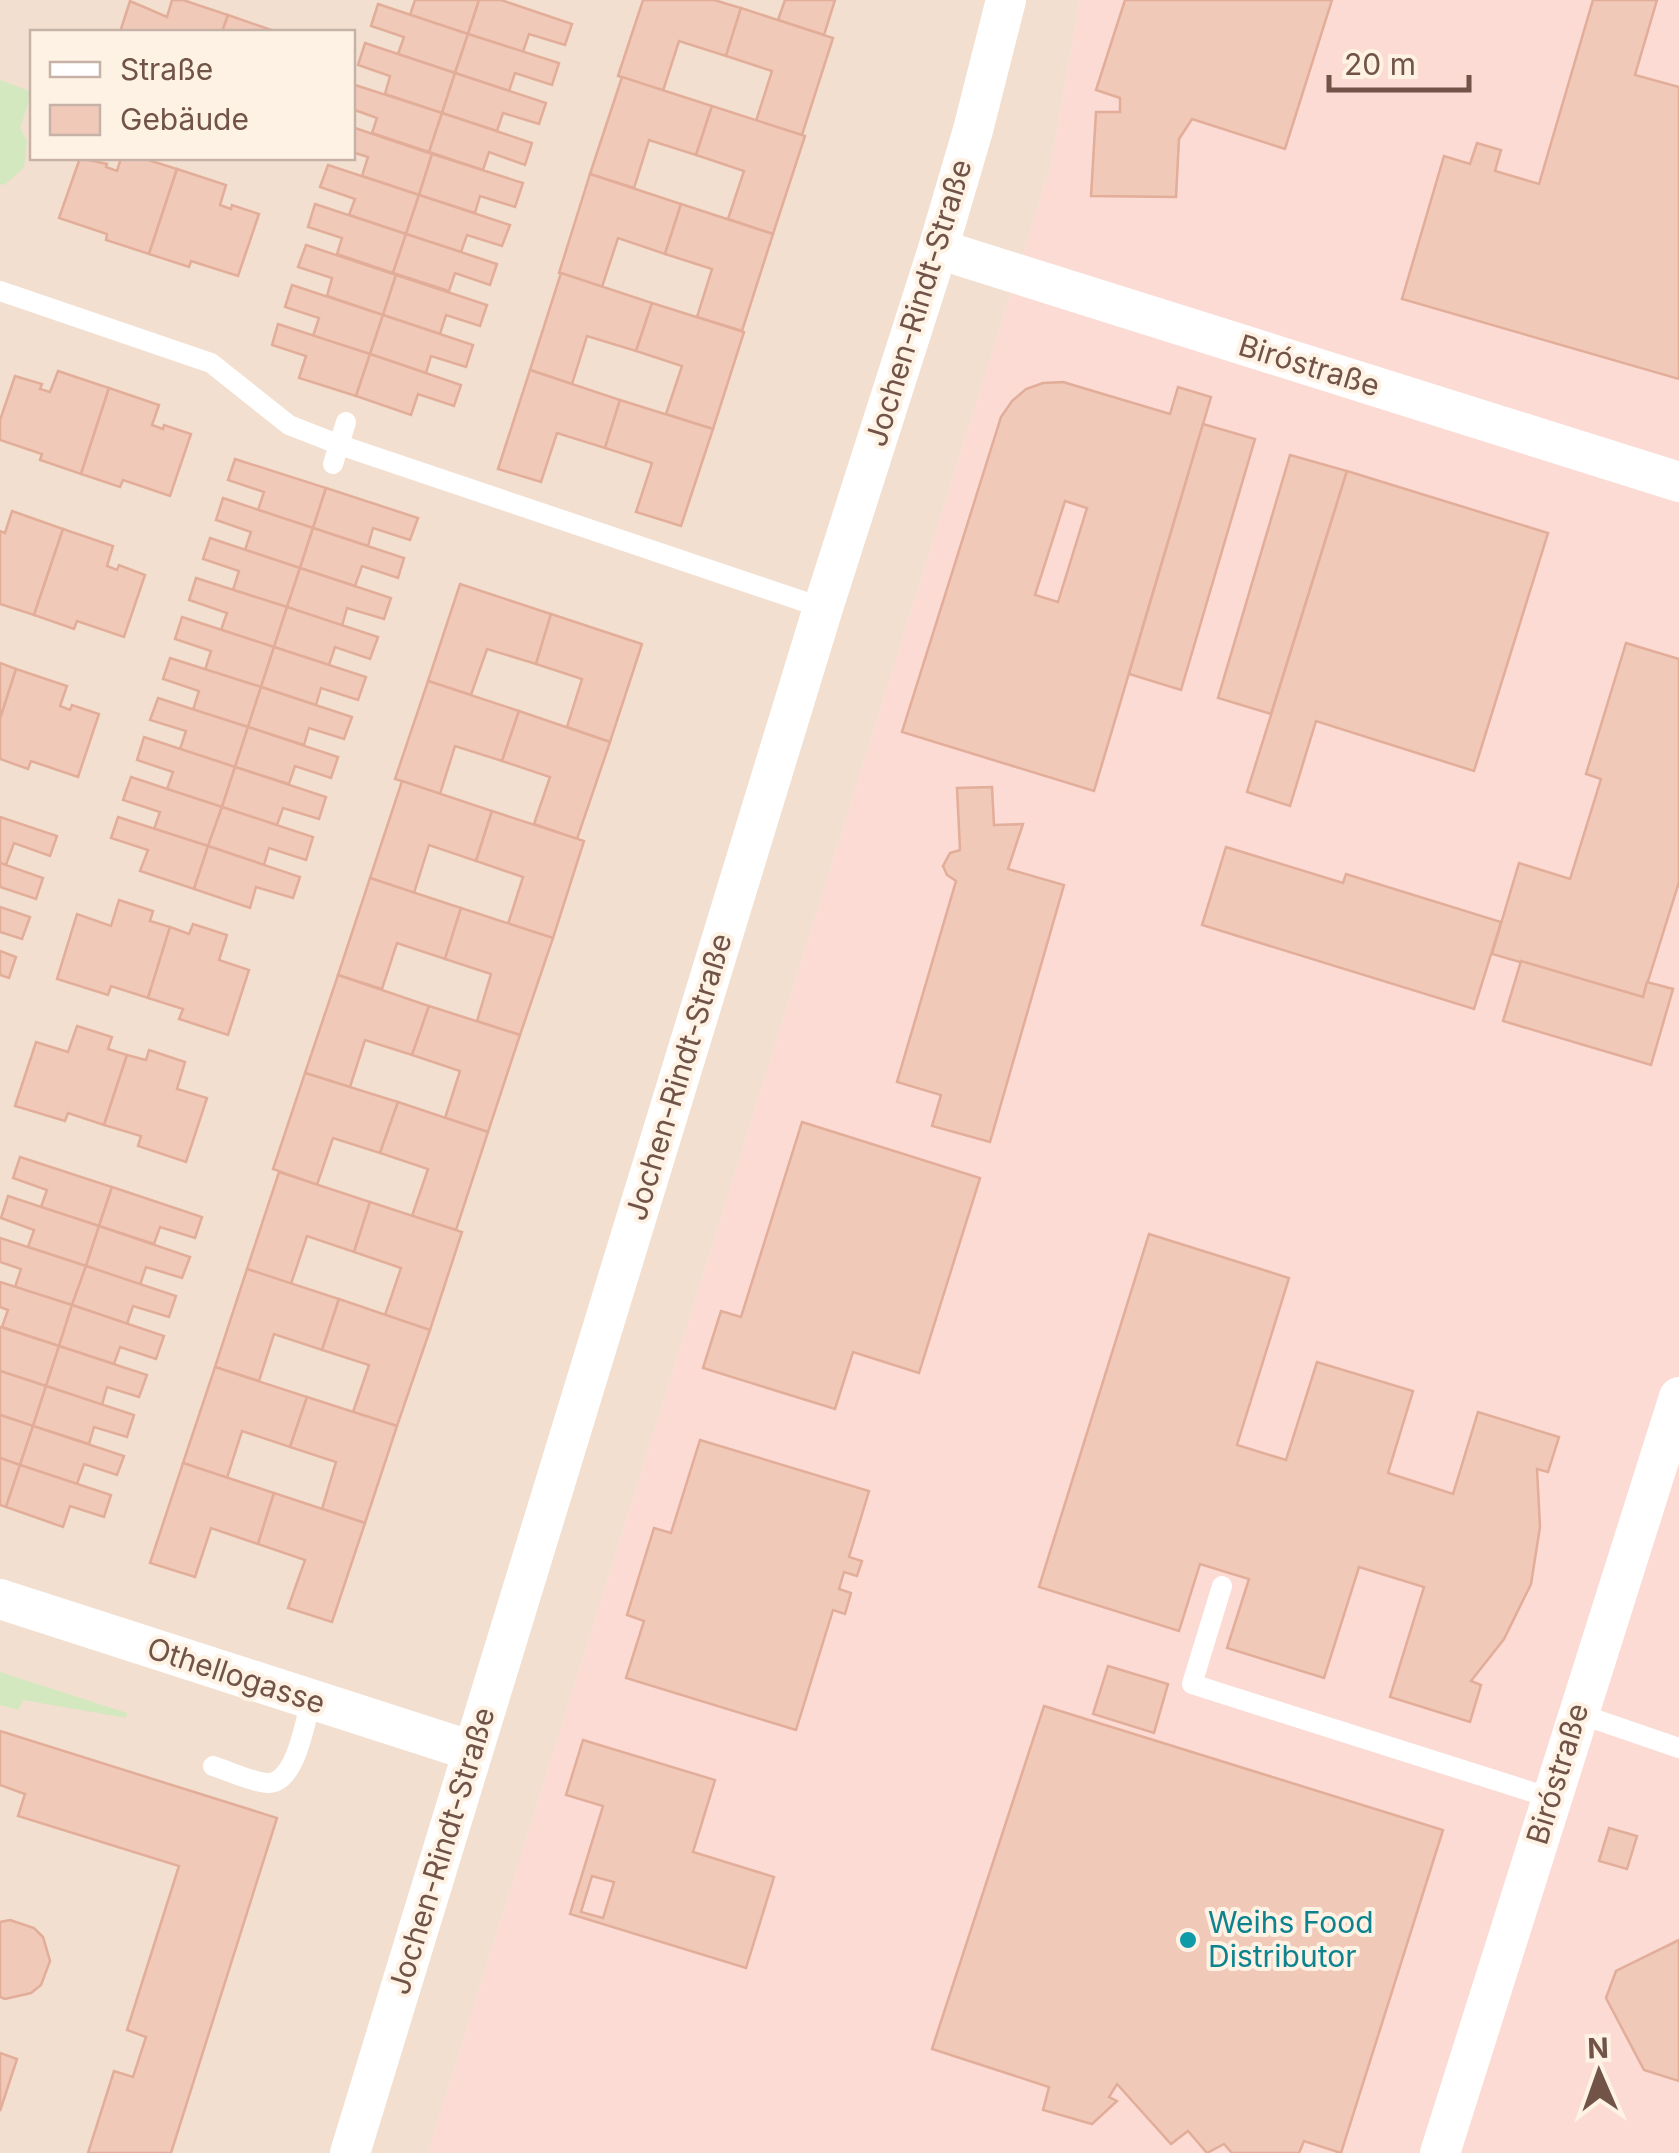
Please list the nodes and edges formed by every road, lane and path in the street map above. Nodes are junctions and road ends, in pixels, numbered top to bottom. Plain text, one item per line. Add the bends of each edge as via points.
1 (1006, 0) edge
2 (938, 250) junction
3 (0, 291) edge
4 (346, 422) dead end
5 (337, 454) junction
6 (1679, 482) edge
7 (822, 608) junction
8 (1679, 1397) edge
9 (1222, 1586) dead end
10 (0, 1599) edge
11 (311, 1700) junction
12 (1577, 1713) junction
13 (1679, 1748) edge
14 (472, 1751) junction
15 (213, 1766) dead end
16 (1551, 1798) junction
17 (350, 2153) edge
18 (1440, 2153) edge

1 - 2 street, Jochen-Rindt-Straße
2 - 6 street, Biróstraße
2 - 7 street, Jochen-Rindt-Straße
3 - 5 lane via 211,363
4 - 5 lane
5 - 7 lane
7 - 14 street, Jochen-Rindt-Straße
8 - 12 street, Biróstraße
9 - 16 lane via 1192,1684
10 - 11 street, Othellogasse
11 - 14 street, Othellogasse
11 - 15 lane via 280,1780 267,1783
12 - 13 lane
12 - 16 street, Biróstraße
14 - 17 street, Jochen-Rindt-Straße
16 - 18 street, Biróstraße

